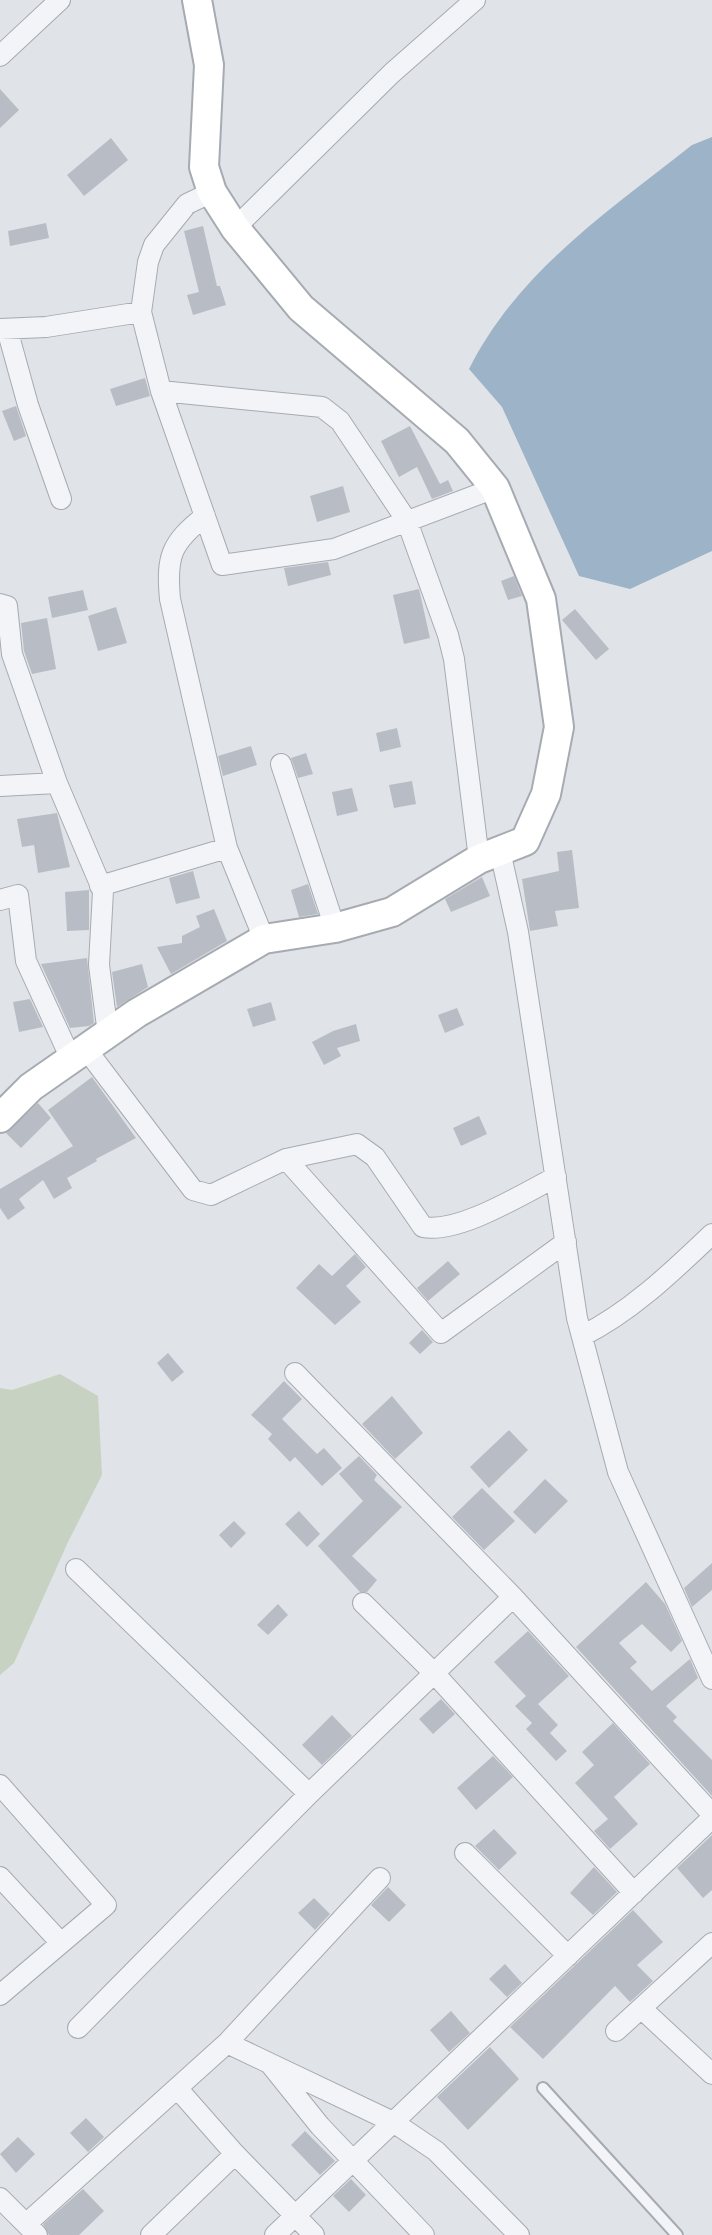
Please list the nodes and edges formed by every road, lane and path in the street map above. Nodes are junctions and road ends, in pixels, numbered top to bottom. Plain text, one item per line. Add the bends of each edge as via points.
1 (60, 0) edge
2 (197, 0) edge
3 (475, 0) edge
4 (0, 56) edge
5 (212, 192) junction
6 (235, 228) junction
7 (141, 312) junction
8 (3, 329) edge
9 (161, 391) junction
10 (495, 488) junction
11 (61, 499) dead end
12 (205, 516) junction
13 (407, 521) junction
14 (0, 604) edge
15 (281, 764) dead end
16 (57, 783) junction
17 (0, 786) edge
18 (227, 848) junction
19 (490, 855) junction
20 (100, 886) junction
21 (0, 900) edge
22 (335, 928) junction
23 (264, 939) junction
24 (88, 1047) junction
25 (0, 1118) edge
26 (286, 1159) junction
27 (556, 1178) junction
28 (712, 1234) edge
29 (566, 1242) junction
30 (582, 1336) junction
31 (295, 1373) dead end
32 (76, 1569) dead end
33 (513, 1597) junction
34 (363, 1603) dead end
35 (434, 1673) junction
36 (712, 1678) edge
37 (0, 1785) edge
38 (309, 1794) junction
39 (712, 1814) edge
40 (712, 1818) edge
41 (465, 1853) dead end
42 (0, 1877) edge
43 (380, 1878) dead end
44 (634, 1893) junction
45 (61, 1943) junction
46 (712, 1943) edge
47 (568, 1956) junction
48 (4, 1985) edge
49 (641, 2008) junction
50 (78, 2028) dead end
51 (616, 2031) dead end
52 (227, 2043) junction
53 (269, 2063) junction
54 (712, 2074) edge
55 (177, 2088) junction
56 (543, 2088) dead end
57 (393, 2122) junction
58 (235, 2154) junction
59 (353, 2160) junction
60 (0, 2198) edge
61 (296, 2215) junction
62 (31, 2230) edge
63 (151, 2235) edge
64 (274, 2235) edge
65 (314, 2235) edge
66 (424, 2235) edge
67 (519, 2235) edge
68 (677, 2235) edge

1 - 4 street
2 - 5 street via 209,65 204,167
3 - 6 street via 392,73
5 - 6 street
5 - 7 street via 187,204 154,245 147,262
6 - 10 street via 301,308 457,441
7 - 8 street via 46,327
7 - 9 street
8 - 11 street
9 - 12 street
9 - 13 street via 322,407 340,421
10 - 13 street
10 - 19 street via 541,599 559,727 546,794 525,841
12 - 13 street via 222,565 334,549
12 - 18 street via 181,535 167,567 170,598
13 - 19 street via 454,659
14 - 16 street via 7,606 12,654
15 - 22 street
16 - 17 street
16 - 20 street
18 - 20 street
18 - 23 street
19 - 22 street via 392,912
19 - 27 street via 518,932
20 - 24 street via 103,891 99,964
21 - 24 street via 18,895 26,961
22 - 23 street
23 - 24 street via 137,1013
24 - 25 street via 31,1087
24 - 26 street via 193,1190 211,1195
26 - 27 street via 357,1144 375,1157 423,1227 439,1230 458,1225
26 - 29 street via 441,1333
27 - 29 street
28 - 30 street via 605,1325
29 - 30 street
30 - 36 street via 618,1472
31 - 33 street
32 - 38 street
33 - 35 street
33 - 39 street
34 - 35 street
35 - 38 street
35 - 44 street
37 - 45 street via 106,1905
38 - 50 street
40 - 44 street
41 - 47 street
42 - 45 street
43 - 52 street
44 - 47 street
45 - 48 street
46 - 49 street
47 - 57 street
49 - 51 street
49 - 54 street
52 - 53 street
52 - 55 street
53 - 57 street
53 - 59 street via 288,2090
55 - 58 street
55 - 62 street
56 - 68 lane
57 - 59 street
57 - 67 street via 436,2151
58 - 61 street
58 - 63 street
59 - 61 street
59 - 66 street
60 - 62 street
61 - 64 street
61 - 65 street

